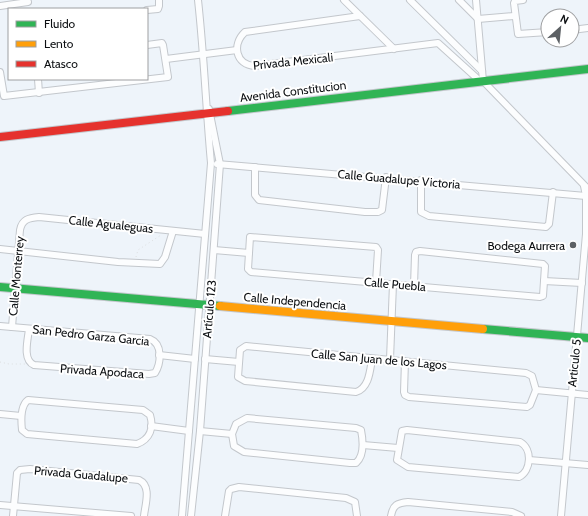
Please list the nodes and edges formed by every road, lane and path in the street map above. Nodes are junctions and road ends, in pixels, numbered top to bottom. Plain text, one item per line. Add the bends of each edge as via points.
1 (159, 0) edge
2 (198, 0) edge
3 (344, 0) edge
4 (410, 0) edge
5 (459, 0) edge
6 (476, 0) edge
7 (523, 0) edge
8 (29, 4) edge
9 (0, 6) edge
10 (148, 10) edge
11 (360, 16) junction
12 (514, 16) junction
13 (478, 19) junction
14 (540, 33) edge
15 (148, 45) edge
16 (394, 49) junction
17 (237, 50) junction
18 (204, 55) junction
19 (166, 59) junction
20 (482, 70) junction
21 (588, 70) edge
22 (0, 72) edge
23 (148, 79) edge
24 (38, 80) edge
25 (142, 80) edge
26 (481, 81) junction
27 (39, 93) junction
28 (209, 114) junction
29 (0, 137) edge
30 (211, 163) junction
31 (220, 164) junction
32 (255, 167) junction
33 (386, 177) junction
34 (421, 180) junction
35 (586, 187) edge
36 (553, 192) junction
37 (586, 196) junction
38 (21, 225) joint
39 (171, 231) junction
40 (205, 234) junction
41 (587, 235) edge
42 (0, 249) edge
43 (214, 250) junction
44 (18, 251) junction
45 (249, 253) junction
46 (132, 262) junction
47 (544, 281) junction
48 (376, 282) junction
49 (582, 283) junction
50 (393, 284) junction
51 (414, 286) junction
52 (0, 287) edge
53 (15, 288) junction
54 (200, 304) junction
55 (209, 305) junction
56 (392, 321) junction
57 (0, 326) edge
58 (12, 327) junction
59 (29, 329) junction
60 (577, 337) junction
61 (588, 338) edge
62 (159, 355) junction
63 (195, 359) junction
64 (205, 359) junction
65 (372, 359) junction
66 (390, 359) junction
67 (405, 360) junction
68 (0, 362) edge
69 (239, 362) junction
70 (31, 363) junction
71 (536, 390) junction
72 (570, 393) junction
73 (588, 394) edge
74 (0, 414) edge
75 (21, 416) junction
76 (151, 426) junction
77 (189, 431) junction
78 (200, 431) junction
79 (232, 434) junction
80 (363, 445) junction
81 (398, 448) junction
82 (529, 460) junction
83 (565, 463) junction
84 (588, 465) edge
85 (0, 505) edge
86 (14, 506) junction
87 (13, 516) edge
88 (131, 516) edge
89 (144, 516) edge
90 (182, 516) edge
91 (191, 516) edge
92 (225, 516) edge
93 (358, 516) edge
94 (391, 516) edge
95 (520, 516) edge
96 (561, 516) edge

1 - 10 street via 158,9
2 - 18 street, Artículo 123
3 - 11 street
4 - 20 street
5 - 13 street
6 - 13 street
7 - 12 street via 514,2
8 - 9 street
11 - 16 street
11 - 17 street, Privada Mexicali via 249,30 240,36
12 - 13 street
12 - 14 street via 518,35
13 - 20 street
15 - 19 street via 162,43
16 - 17 street, Privada Mexicali via 255,66 241,62
16 - 26 street, Privada Mexicali via 438,43
17 - 18 street
18 - 19 street
18 - 28 street, Artículo 123
19 - 23 street via 169,75
20 - 26 street
21 - 26 street, Avenida Constitucion
22 - 27 street via 4,96
24 - 27 street
25 - 27 street
26 - 28 street, Avenida Constitucion
26 - 35 street, Privada Mexicali
28 - 29 street, Avenida Constitucion
28 - 30 street, Artículo 123
28 - 31 street, Artículo 123
30 - 31 street, Calle Guadalupe Victoria
30 - 40 street, Artículo 123
31 - 32 street, Calle Guadalupe Victoria
31 - 43 street, Artículo 123
32 - 33 street, Calle Guadalupe Victoria
32 - 33 street via 254,195 258,200 365,212 382,210
33 - 34 street, Calle Guadalupe Victoria
34 - 36 street, Calle Guadalupe Victoria
34 - 36 street via 420,209 422,214 429,216 548,226
35 - 37 street, Articulo 5
36 - 37 street, Calle Guadalupe Victoria
37 - 41 street, Articulo 5
38 - 39 street, Calle Agualeguas via 28,218 39,217
38 - 44 street, Calle Monterrey
39 - 40 street, Calle Agualeguas
39 - 46 path via 138,250
39 - 46 street via 165,257 160,264
40 - 54 street, Artículo 123
41 - 49 street, Articulo 5
42 - 44 street
43 - 45 street
43 - 55 street, Artículo 123
44 - 46 street
44 - 53 street, Calle Monterrey
45 - 48 street, Calle Puebla via 249,271
45 - 48 street via 252,237 376,247
47 - 49 street
47 - 51 street, Calle Puebla via 542,297
47 - 51 street via 544,264 420,251 415,255
48 - 50 street, Calle Puebla
49 - 60 street, Articulo 5
50 - 51 street, Calle Puebla
50 - 56 street
52 - 53 street, Calle Independencia
53 - 54 street, Calle Independencia
53 - 58 street, Calle Monterrey
54 - 55 street, Calle Independencia
54 - 63 street, Artículo 123
55 - 56 street, Calle Independencia
55 - 64 street, Artículo 123
56 - 60 street, Calle Independencia
56 - 66 street
57 - 58 street, San Pedro Garza Garcia
58 - 59 street, San Pedro Garza Garcia
59 - 62 street, San Pedro Garza Garcia via 145,338 154,341
59 - 70 street via 27,353
60 - 61 street, Calle Independencia
60 - 72 street, Articulo 5
62 - 63 street, San Pedro Garza Garcia
62 - 70 street, Privada Apodaca via 157,370 152,374 40,366
63 - 77 street, Artículo 123
64 - 69 street
64 - 78 street, Artículo 123
65 - 66 street, Calle San Juan de los Lagos
65 - 69 street, Calle San Juan de los Lagos via 246,346 241,348
65 - 69 street via 364,389 356,392 245,381 238,377
66 - 67 street, Calle San Juan de los Lagos
67 - 71 street, Calle San Juan de los Lagos via 526,372 530,375
67 - 71 street via 404,392 410,397 526,407 530,405
68 - 70 path
71 - 72 street
72 - 73 street
72 - 83 street, Articulo 5
74 - 75 street
75 - 76 street via 25,402 39,400 143,410 150,415
75 - 76 street via 22,430 27,434 137,444 148,437
76 - 77 street
77 - 90 street, Artículo 123
78 - 79 street
78 - 91 street, Artículo 123
79 - 80 street via 236,424 241,420 274,420 356,428 361,430
79 - 80 street via 234,446 244,452 350,463 359,460
80 - 81 street
81 - 82 street via 397,460 408,467 519,477 524,474
81 - 82 street via 400,433 407,430 520,442 526,447
82 - 83 street
83 - 84 street
83 - 96 street, Articulo 5
85 - 86 street
86 - 87 street
86 - 88 street
86 - 89 street, Privada Guadalupe via 17,473 30,469 139,480 146,488
92 - 93 street via 229,491 239,487 346,498 355,502
94 - 95 street via 393,506 408,502 512,512

